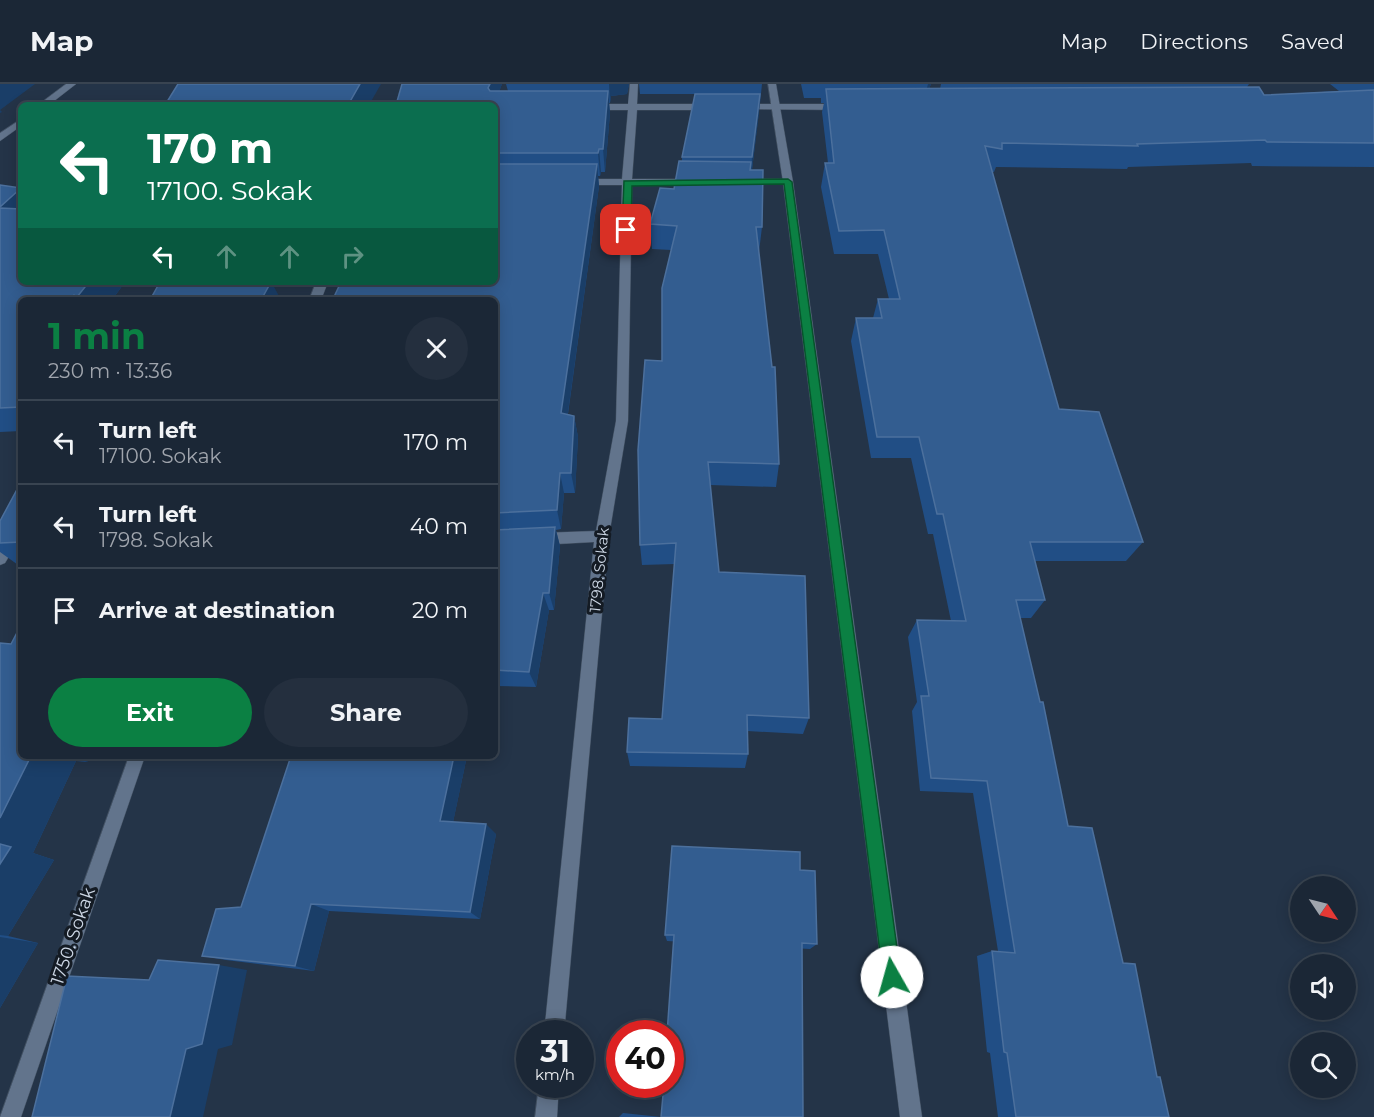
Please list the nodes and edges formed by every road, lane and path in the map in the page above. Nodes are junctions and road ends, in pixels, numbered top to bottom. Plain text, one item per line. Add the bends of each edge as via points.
1 (72, 84) edge
2 (634, 84) edge
3 (772, 84) edge
4 (47, 102) edge
5 (632, 106) junction
6 (573, 107) edge
7 (775, 107) junction
8 (849, 107) edge
9 (18, 124) edge
10 (0, 138) edge
11 (572, 182) edge
12 (708, 182) edge
13 (730, 182) edge
14 (788, 182) junction
15 (627, 183) junction
16 (18, 529) edge
17 (602, 536) junction
18 (519, 540) edge
19 (0, 560) edge
20 (136, 759) edge
21 (555, 1020) edge
22 (548, 1098) edge
23 (10, 1117) edge
24 (546, 1117) edge
25 (911, 1117) edge

1 - 4 street
2 - 5 street, 1798. Sokak
3 - 7 street
5 - 6 street
5 - 7 street
5 - 15 street, 1798. Sokak
7 - 8 street
7 - 14 street
9 - 10 street
11 - 15 street
12 - 15 street
13 - 14 street
14 - 25 street
15 - 17 street, 1798. Sokak via 622,421
16 - 19 street
17 - 18 street
17 - 21 street, 1798. Sokak
20 - 23 street, 1750. Sokak
22 - 24 street

